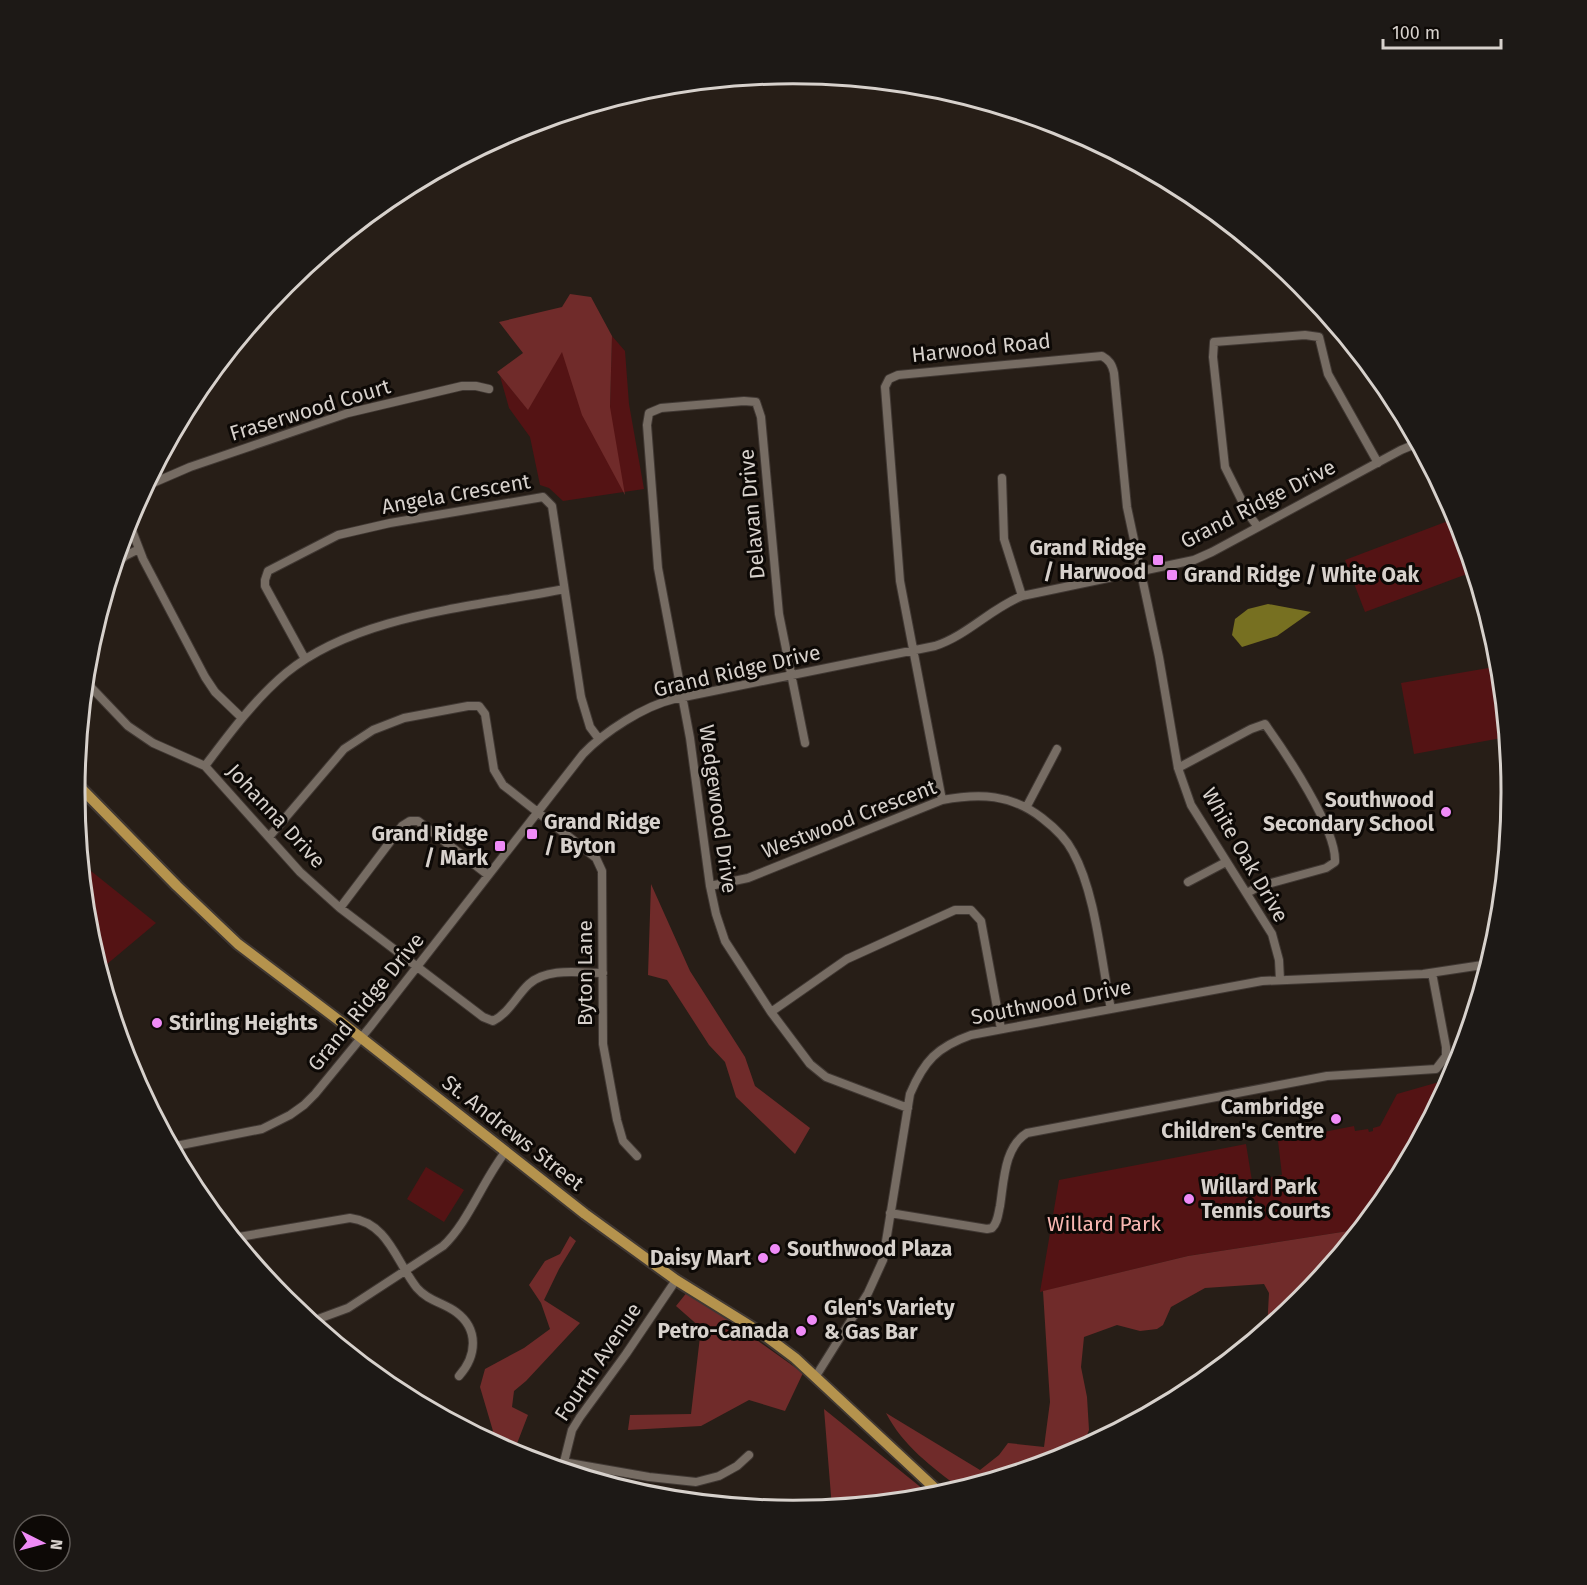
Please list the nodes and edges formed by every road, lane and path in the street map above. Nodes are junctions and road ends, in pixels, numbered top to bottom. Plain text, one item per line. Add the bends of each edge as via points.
1 (489, 389) dead end
2 (647, 425) joint
3 (1411, 446) edge
4 (1378, 463) junction
5 (1002, 478) dead end
6 (157, 481) edge
7 (1258, 527) junction
8 (134, 535) edge
9 (139, 549) junction
10 (127, 555) edge
11 (1141, 572) junction
12 (564, 590) junction
13 (1022, 596) junction
14 (913, 652) junction
15 (305, 659) junction
16 (790, 676) junction
17 (93, 688) edge
18 (683, 698) junction
19 (242, 718) junction
20 (599, 739) junction
21 (805, 743) dead end
22 (1057, 749) dead end
23 (205, 766) junction
24 (1178, 768) junction
25 (85, 792) edge
26 (942, 800) junction
27 (1027, 806) junction
28 (537, 812) junction
29 (269, 837) junction
30 (1226, 862) junction
31 (488, 875) junction
32 (1188, 882) dead end
33 (710, 886) junction
34 (1247, 893) junction
35 (340, 908) junction
36 (1480, 965) edge
37 (417, 968) junction
38 (603, 973) junction
39 (1432, 973) junction
40 (1280, 980) junction
41 (1111, 1009) junction
42 (771, 1012) junction
43 (1001, 1029) junction
44 (360, 1038) junction
45 (908, 1108) junction
46 (179, 1146) edge
47 (506, 1151) junction
48 (637, 1156) dead end
49 (890, 1213) junction
50 (241, 1237) edge
51 (407, 1271) junction
52 (676, 1280) junction
53 (319, 1319) edge
54 (459, 1376) dead end
55 (816, 1376) junction
56 (749, 1455) dead end
57 (563, 1462) edge
58 (584, 1469) edge
59 (933, 1487) edge

1 - 6 street, Fraserwood Court via 462,386 348,413
2 - 16 street, Delavan Drive via 649,413 662,408 756,402 761,417 779,614
2 - 18 street, Wedgewood Drive via 658,568
3 - 4 street, Grand Ridge Drive
4 - 7 street, Grand Ridge Drive
4 - 7 street via 1328,375 1319,337 1214,342 1225,467
5 - 13 street via 1004,539
7 - 11 street, Grand Ridge Drive via 1194,560
8 - 9 street
9 - 10 street
9 - 19 street via 206,677
11 - 13 street, Grand Ridge Drive
11 - 14 street, Harwood Road via 1127,507 1114,373 1108,360 1094,355 898,375 889,379 885,387 900,581
11 - 24 street, White Oak Drive
12 - 15 street, Johanna Drive via 373,627
12 - 15 street, Angela Crescent via 552,506 543,497 338,535 278,564 268,571 265,580
12 - 20 street, Angela Crescent via 581,697 590,727
13 - 14 street, Grand Ridge Drive via 1003,604 959,636
14 - 16 street, Grand Ridge Drive
14 - 26 street, Harwood Road
15 - 19 street, Johanna Drive
16 - 18 street, Grand Ridge Drive
16 - 21 street, Delavan Drive
17 - 23 street via 128,726 153,743
18 - 20 street, Grand Ridge Drive via 655,705
18 - 33 street, Wedgewood Drive
19 - 23 street, Johanna Drive
20 - 28 street, Grand Ridge Drive
22 - 27 street
23 - 29 street, Johanna Drive
24 - 30 street, White Oak Drive via 1191,805
24 - 34 street via 1264,724 1318,809 1336,852 1335,862
25 - 44 main road, St. Andrews Street via 238,944
26 - 27 street, Westwood Crescent via 983,796
26 - 33 street, Westwood Crescent via 748,878
27 - 41 street, Westwood Crescent via 1058,830 1083,873
28 - 29 street, Byton Lane via 503,785 494,770 485,714 479,706 468,706 404,718 372,730 344,749
28 - 31 street, Grand Ridge Drive
28 - 38 street, Byton Lane via 600,864
29 - 35 street, Johanna Drive
30 - 32 street
30 - 34 street, White Oak Drive
31 - 35 street via 418,821 410,820
31 - 37 street, Grand Ridge Drive
33 - 42 street, Wedgewood Drive via 725,941
34 - 40 street, White Oak Drive via 1272,934
35 - 37 street, Johanna Drive
36 - 39 street, Southwood Drive
37 - 38 street, Johanna Drive via 494,1021 540,976
37 - 44 street, Grand Ridge Drive
38 - 48 street, Byton Lane via 603,1044 617,1120 623,1141
39 - 40 street, Southwood Drive
39 - 49 street via 1446,1047 1446,1056 1436,1069 1327,1076 1027,1133 1017,1140 1010,1153 998,1218 992,1228
40 - 41 street, Southwood Drive via 1250,982
41 - 43 street, Southwood Drive
42 - 43 street via 846,958 955,910 970,910 981,921
42 - 45 street, Wedgewood Drive via 810,1064 826,1077
43 - 45 street, Southwood Drive via 957,1040 930,1058 918,1074
44 - 46 street, Grand Ridge Drive via 304,1105 277,1124
44 - 47 main road, St. Andrews Street
45 - 49 street, Southwood Drive
47 - 51 street via 450,1240
47 - 52 main road, St. Andrews Street
49 - 55 street, Southwood Drive via 883,1260 876,1278
50 - 51 street via 350,1218 361,1220 382,1234
51 - 53 street via 348,1308
51 - 54 street via 422,1293 455,1311 470,1329 473,1352
52 - 55 main road, St. Andrews Street via 763,1334
52 - 57 street, Fourth Avenue via 580,1417
55 - 59 main road, St. Andrews Street
56 - 58 street via 719,1476 696,1482

